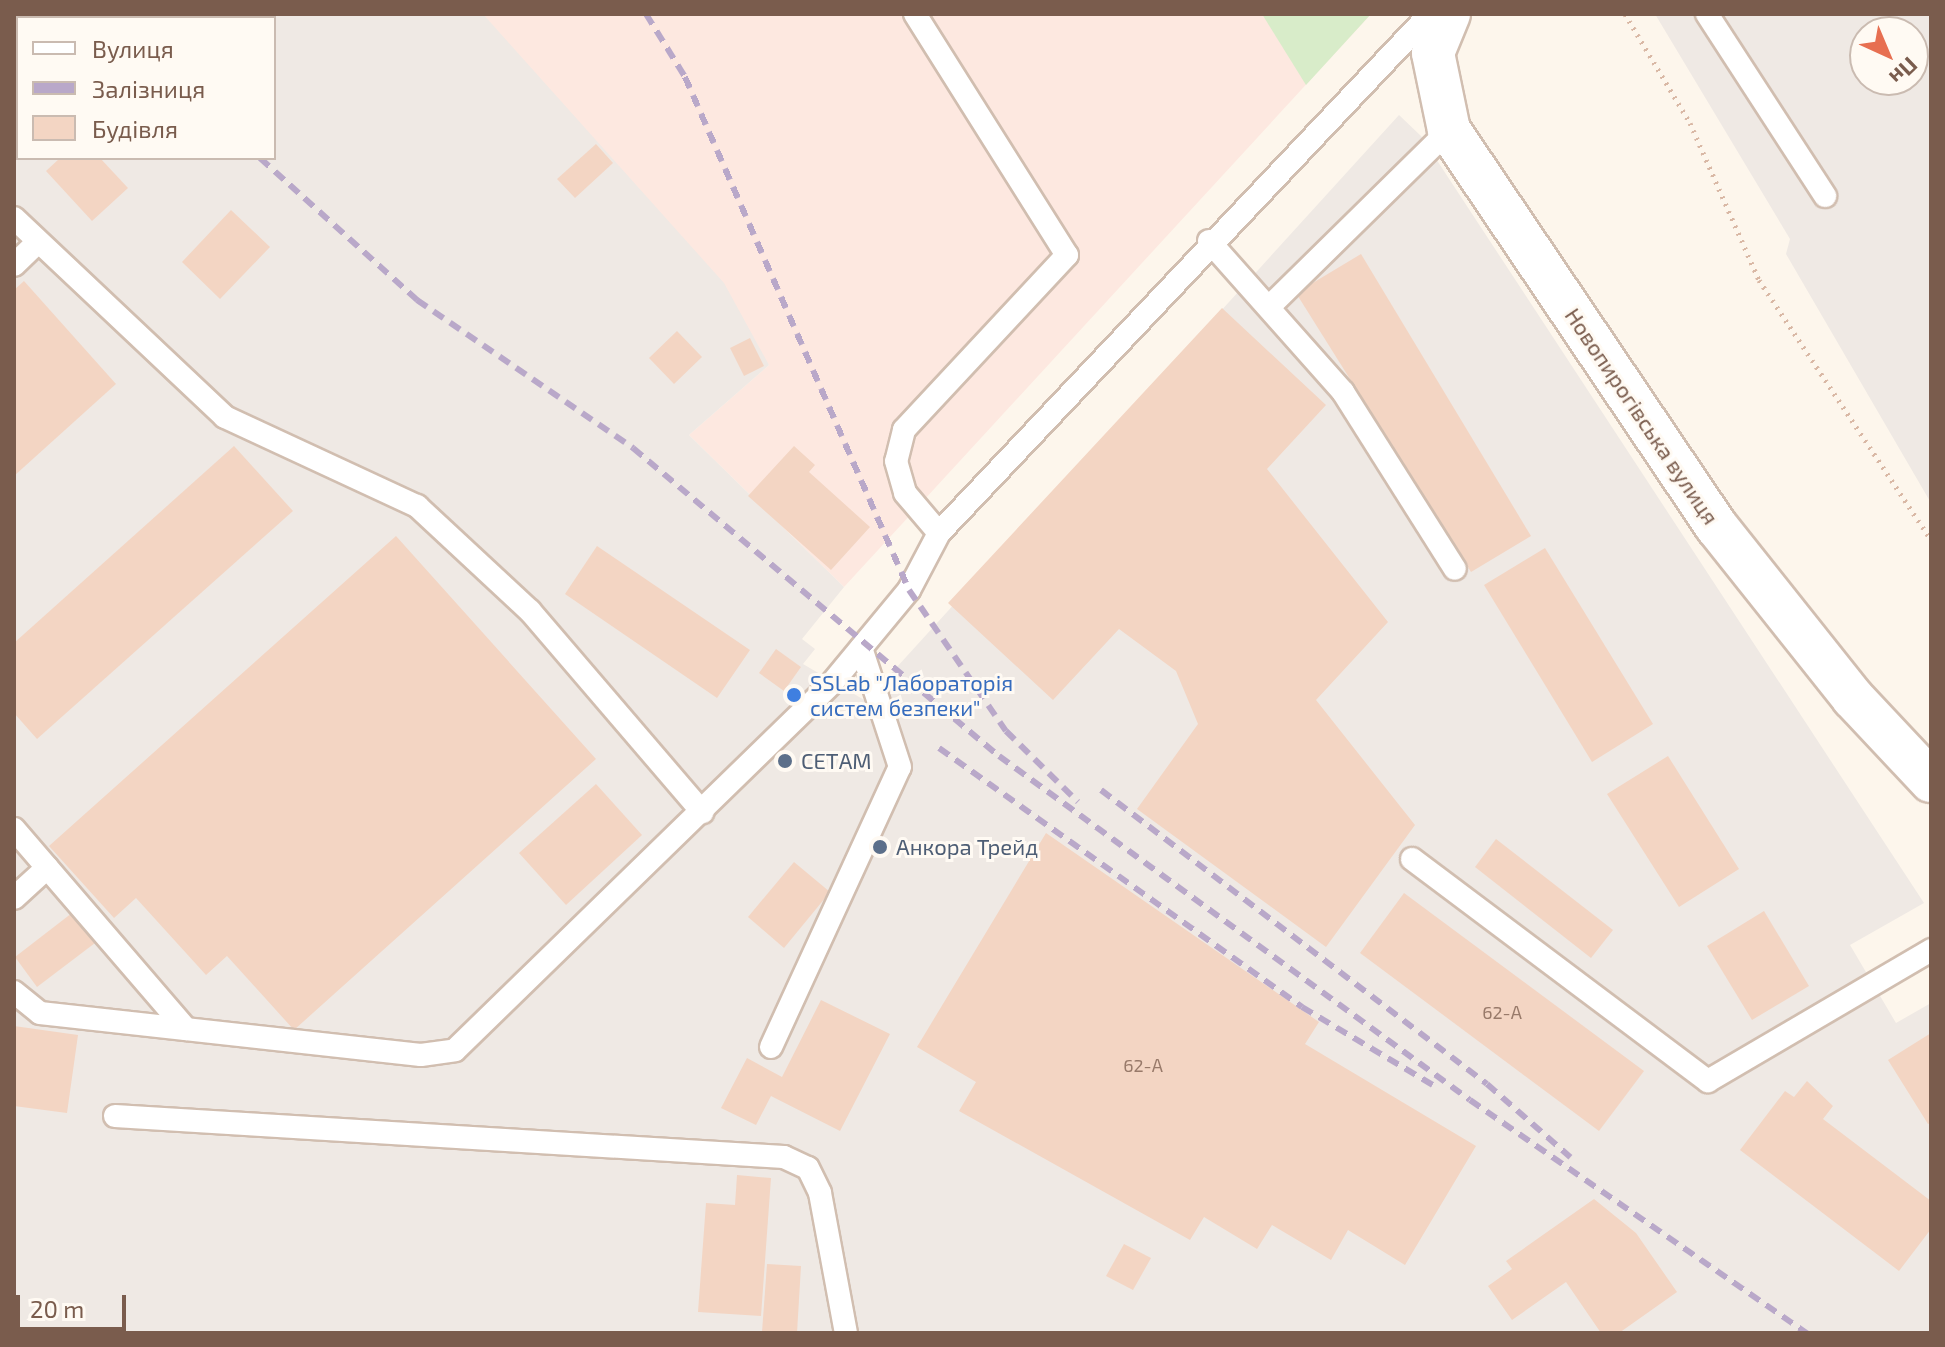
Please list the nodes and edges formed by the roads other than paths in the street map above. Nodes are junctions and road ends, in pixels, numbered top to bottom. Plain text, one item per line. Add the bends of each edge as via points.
1 (915, 14) edge
2 (1430, 14) edge
3 (1449, 14) edge
4 (1707, 14) edge
5 (1449, 130) junction
6 (1825, 196) dead end
7 (14, 218) edge
8 (1209, 241) junction
9 (37, 243) junction
10 (14, 265) edge
11 (1269, 307) junction
12 (939, 533) junction
13 (1455, 569) dead end
14 (861, 648) junction
15 (1931, 781) edge
16 (702, 812) junction
17 (14, 829) edge
18 (1412, 859) dead end
19 (47, 868) junction
20 (14, 898) edge
21 (1931, 950) edge
22 (14, 992) edge
23 (186, 1029) junction
24 (771, 1047) dead end
25 (115, 1116) dead end
26 (846, 1333) edge

1 - 12 lane via 1067,255 904,430 896,461 905,493
2 - 8 lane
3 - 5 street, Новопирогівська вулиця via 1433,53
4 - 6 lane
5 - 11 lane
5 - 15 street, Новопирогівська вулиця via 1717,527 1853,698
7 - 9 lane
8 - 11 lane
8 - 12 lane
9 - 10 lane
9 - 16 lane via 225,417 417,506 530,611
11 - 13 lane via 1343,392
12 - 14 lane via 909,590
14 - 16 lane
14 - 24 lane via 880,686 900,767
16 - 23 lane via 455,1050 421,1055
17 - 19 lane
18 - 21 lane via 1708,1081
19 - 20 lane
19 - 23 lane
22 - 23 lane via 40,1013
25 - 26 lane via 784,1157 808,1168 820,1193

